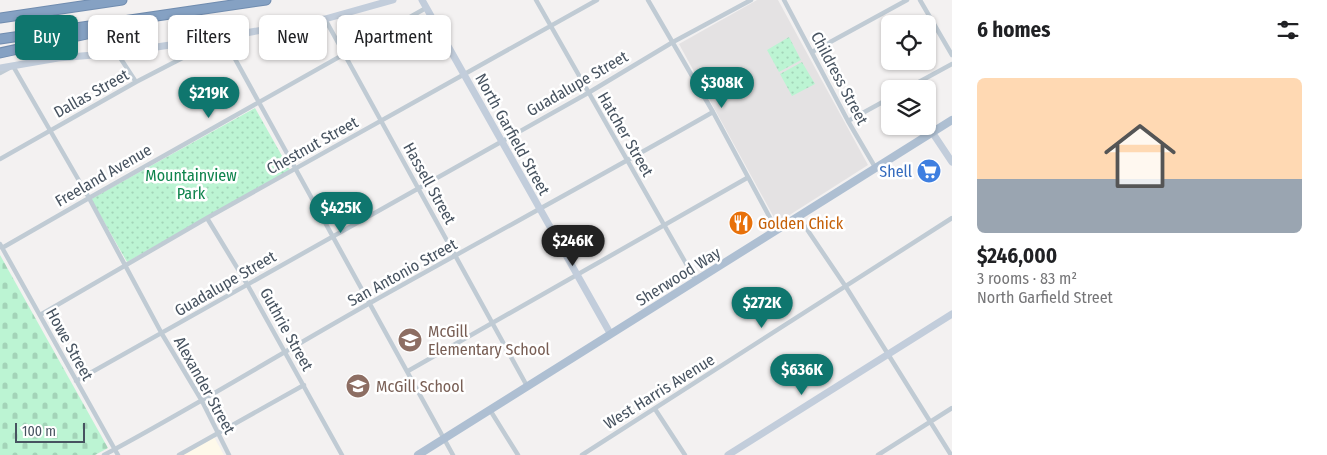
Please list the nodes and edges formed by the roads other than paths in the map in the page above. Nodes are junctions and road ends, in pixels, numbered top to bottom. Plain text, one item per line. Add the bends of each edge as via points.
1 (122, 0) edge
2 (266, 0) edge
3 (394, 0) edge
4 (422, 0) edge
5 (536, 0) edge
6 (597, 0) edge
7 (648, 0) edge
8 (751, 0) edge
9 (784, 0) edge
10 (907, 0) edge
11 (920, 0) edge
12 (387, 1) edge
13 (426, 8) junction
14 (209, 9) junction
15 (413, 15) edge
16 (0, 18) edge
17 (327, 18) edge
18 (327, 25) edge
19 (550, 26) junction
20 (0, 39) edge
21 (673, 42) junction
22 (337, 43) edge
23 (812, 52) junction
24 (0, 53) edge
25 (88, 55) edge
26 (952, 55) edge
27 (337, 57) edge
28 (121, 60) edge
29 (179, 60) edge
30 (235, 60) edge
31 (346, 60) edge
32 (952, 64) edge
33 (13, 66) junction
34 (0, 68) edge
35 (0, 73) edge
36 (464, 75) junction
37 (923, 80) edge
38 (136, 82) junction
39 (588, 92) junction
40 (258, 102) junction
41 (881, 103) edge
42 (713, 112) junction
43 (952, 120) edge
44 (381, 121) junction
45 (848, 121) junction
46 (51, 130) junction
47 (936, 130) edge
48 (927, 135) edge
49 (934, 135) edge
50 (501, 141) junction
51 (0, 160) edge
52 (627, 161) junction
53 (952, 162) edge
54 (875, 167) junction
55 (294, 170) junction
56 (747, 178) junction
57 (419, 188) junction
58 (89, 198) junction
59 (540, 210) junction
60 (798, 216) junction
61 (207, 218) junction
62 (952, 218) edge
63 (663, 225) junction
64 (776, 229) junction
65 (332, 237) junction
66 (1, 246) edge
67 (456, 256) junction
68 (125, 265) junction
69 (578, 276) junction
70 (696, 281) junction
71 (247, 284) junction
72 (846, 287) junction
73 (369, 304) junction
74 (952, 314) edge
75 (40, 315) junction
76 (493, 324) junction
77 (610, 333) junction
78 (162, 334) junction
79 (285, 352) junction
80 (888, 355) junction
81 (408, 371) junction
82 (76, 381) junction
83 (304, 385) junction
84 (527, 386) junction
85 (202, 401) junction
86 (952, 408) edge
87 (655, 409) junction
88 (490, 410) junction
89 (930, 422) junction
90 (217, 433) junction
91 (443, 439) junction
92 (115, 449) junction
93 (104, 455) edge
94 (118, 455) edge
95 (179, 455) edge
96 (229, 455) edge
97 (342, 455) edge
98 (418, 455) edge
99 (453, 455) edge
100 (518, 455) edge
101 (582, 455) edge
102 (685, 455) edge
103 (728, 455) edge
104 (878, 455) edge
105 (951, 455) edge

1 - 16 highway
2 - 14 highway
3 - 12 street
4 - 13 street, North Garfield Street
5 - 19 street, Hatcher Street
6 - 19 street, Chestnut Street
7 - 21 street
8 - 21 street, Guadalupe Street
9 - 23 street, Childress Street
10 - 23 street
11 - 26 street
12 - 17 street
13 - 15 street, Freeland Avenue
13 - 36 street, North Garfield Street
14 - 20 highway
14 - 24 highway
18 - 22 street, Hassell Street
19 - 36 street, Chestnut Street
19 - 39 street, Hatcher Street
21 - 39 street, Guadalupe Street
21 - 42 street
23 - 45 street, Childress Street
25 - 33 street
27 - 40 street, Freeland Avenue
28 - 38 street
29 - 38 street, Dallas Street
30 - 40 street
31 - 44 street, Hassell Street
32 - 37 street
33 - 34 street
33 - 35 street
33 - 46 street, Alexander Street
36 - 44 street, Chestnut Street
36 - 50 street, North Garfield Street
38 - 46 street, Dallas Street
39 - 50 street, Guadalupe Street
39 - 52 street, Hatcher Street
40 - 55 street
40 - 58 street, Freeland Avenue
41 - 45 street
42 - 52 street, San Antonio Street
42 - 56 street
43 - 47 main road, Sherwood Way
44 - 55 street, Chestnut Street
44 - 57 street, Hassell Street
45 - 54 street, Childress Street
46 - 51 street, Dallas Street
46 - 58 street, Alexander Street
48 - 54 main road, Sherwood Way
49 - 53 street
50 - 57 street, Guadalupe Street
50 - 59 street, North Garfield Street
52 - 59 street, San Antonio Street
52 - 63 street, Hatcher Street
54 - 60 main road, Sherwood Way
55 - 61 street, Chestnut Street
55 - 65 street
56 - 63 street
56 - 64 street
57 - 65 street, Guadalupe Street
57 - 67 street, Hassell Street
58 - 66 street, Freeland Avenue
58 - 68 street, Alexander Street
59 - 67 street, San Antonio Street
59 - 69 street, North Garfield Street
60 - 64 main road, Sherwood Way
60 - 72 street
61 - 68 street, Chestnut Street
61 - 71 street, Guthrie Street
62 - 72 street, West Harris Avenue
63 - 69 street
63 - 70 street, Hatcher Street
64 - 70 main road, Sherwood Way
65 - 71 street, Guadalupe Street
65 - 73 street
66 - 75 street, Howe Street
67 - 73 street, San Antonio Street
67 - 76 street, Hassell Street
68 - 75 street, Chestnut Street
68 - 78 street, Alexander Street
69 - 76 street
69 - 77 street, North Garfield Street
70 - 77 main road, Sherwood Way
71 - 78 street, Guadalupe Street
71 - 79 street, Guthrie Street
72 - 80 street
72 - 87 street, West Harris Avenue
73 - 79 street, San Antonio Street
73 - 81 street
74 - 80 street
75 - 82 street, Howe Street
76 - 81 street
76 - 84 street, Hassell Street
77 - 84 main road, Sherwood Way
78 - 82 street, Guadalupe Street
78 - 85 street, Alexander Street
79 - 83 street, Guthrie Street
79 - 85 street, San Antonio Street
80 - 89 street
80 - 103 street
81 - 91 street
82 - 92 street, Howe Street
83 - 90 street
83 - 97 street, Guthrie Street
84 - 88 main road, Sherwood Way
85 - 90 street, Alexander Street
85 - 92 street, San Antonio Street
86 - 89 street
87 - 101 street, West Harris Avenue
87 - 102 street
88 - 91 main road, Sherwood Way
88 - 100 street
89 - 104 street
89 - 105 street
90 - 95 street
90 - 96 street, Alexander Street
91 - 98 main road, Sherwood Way
91 - 99 street
92 - 93 street, San Antonio Street
92 - 94 street, Howe Street

